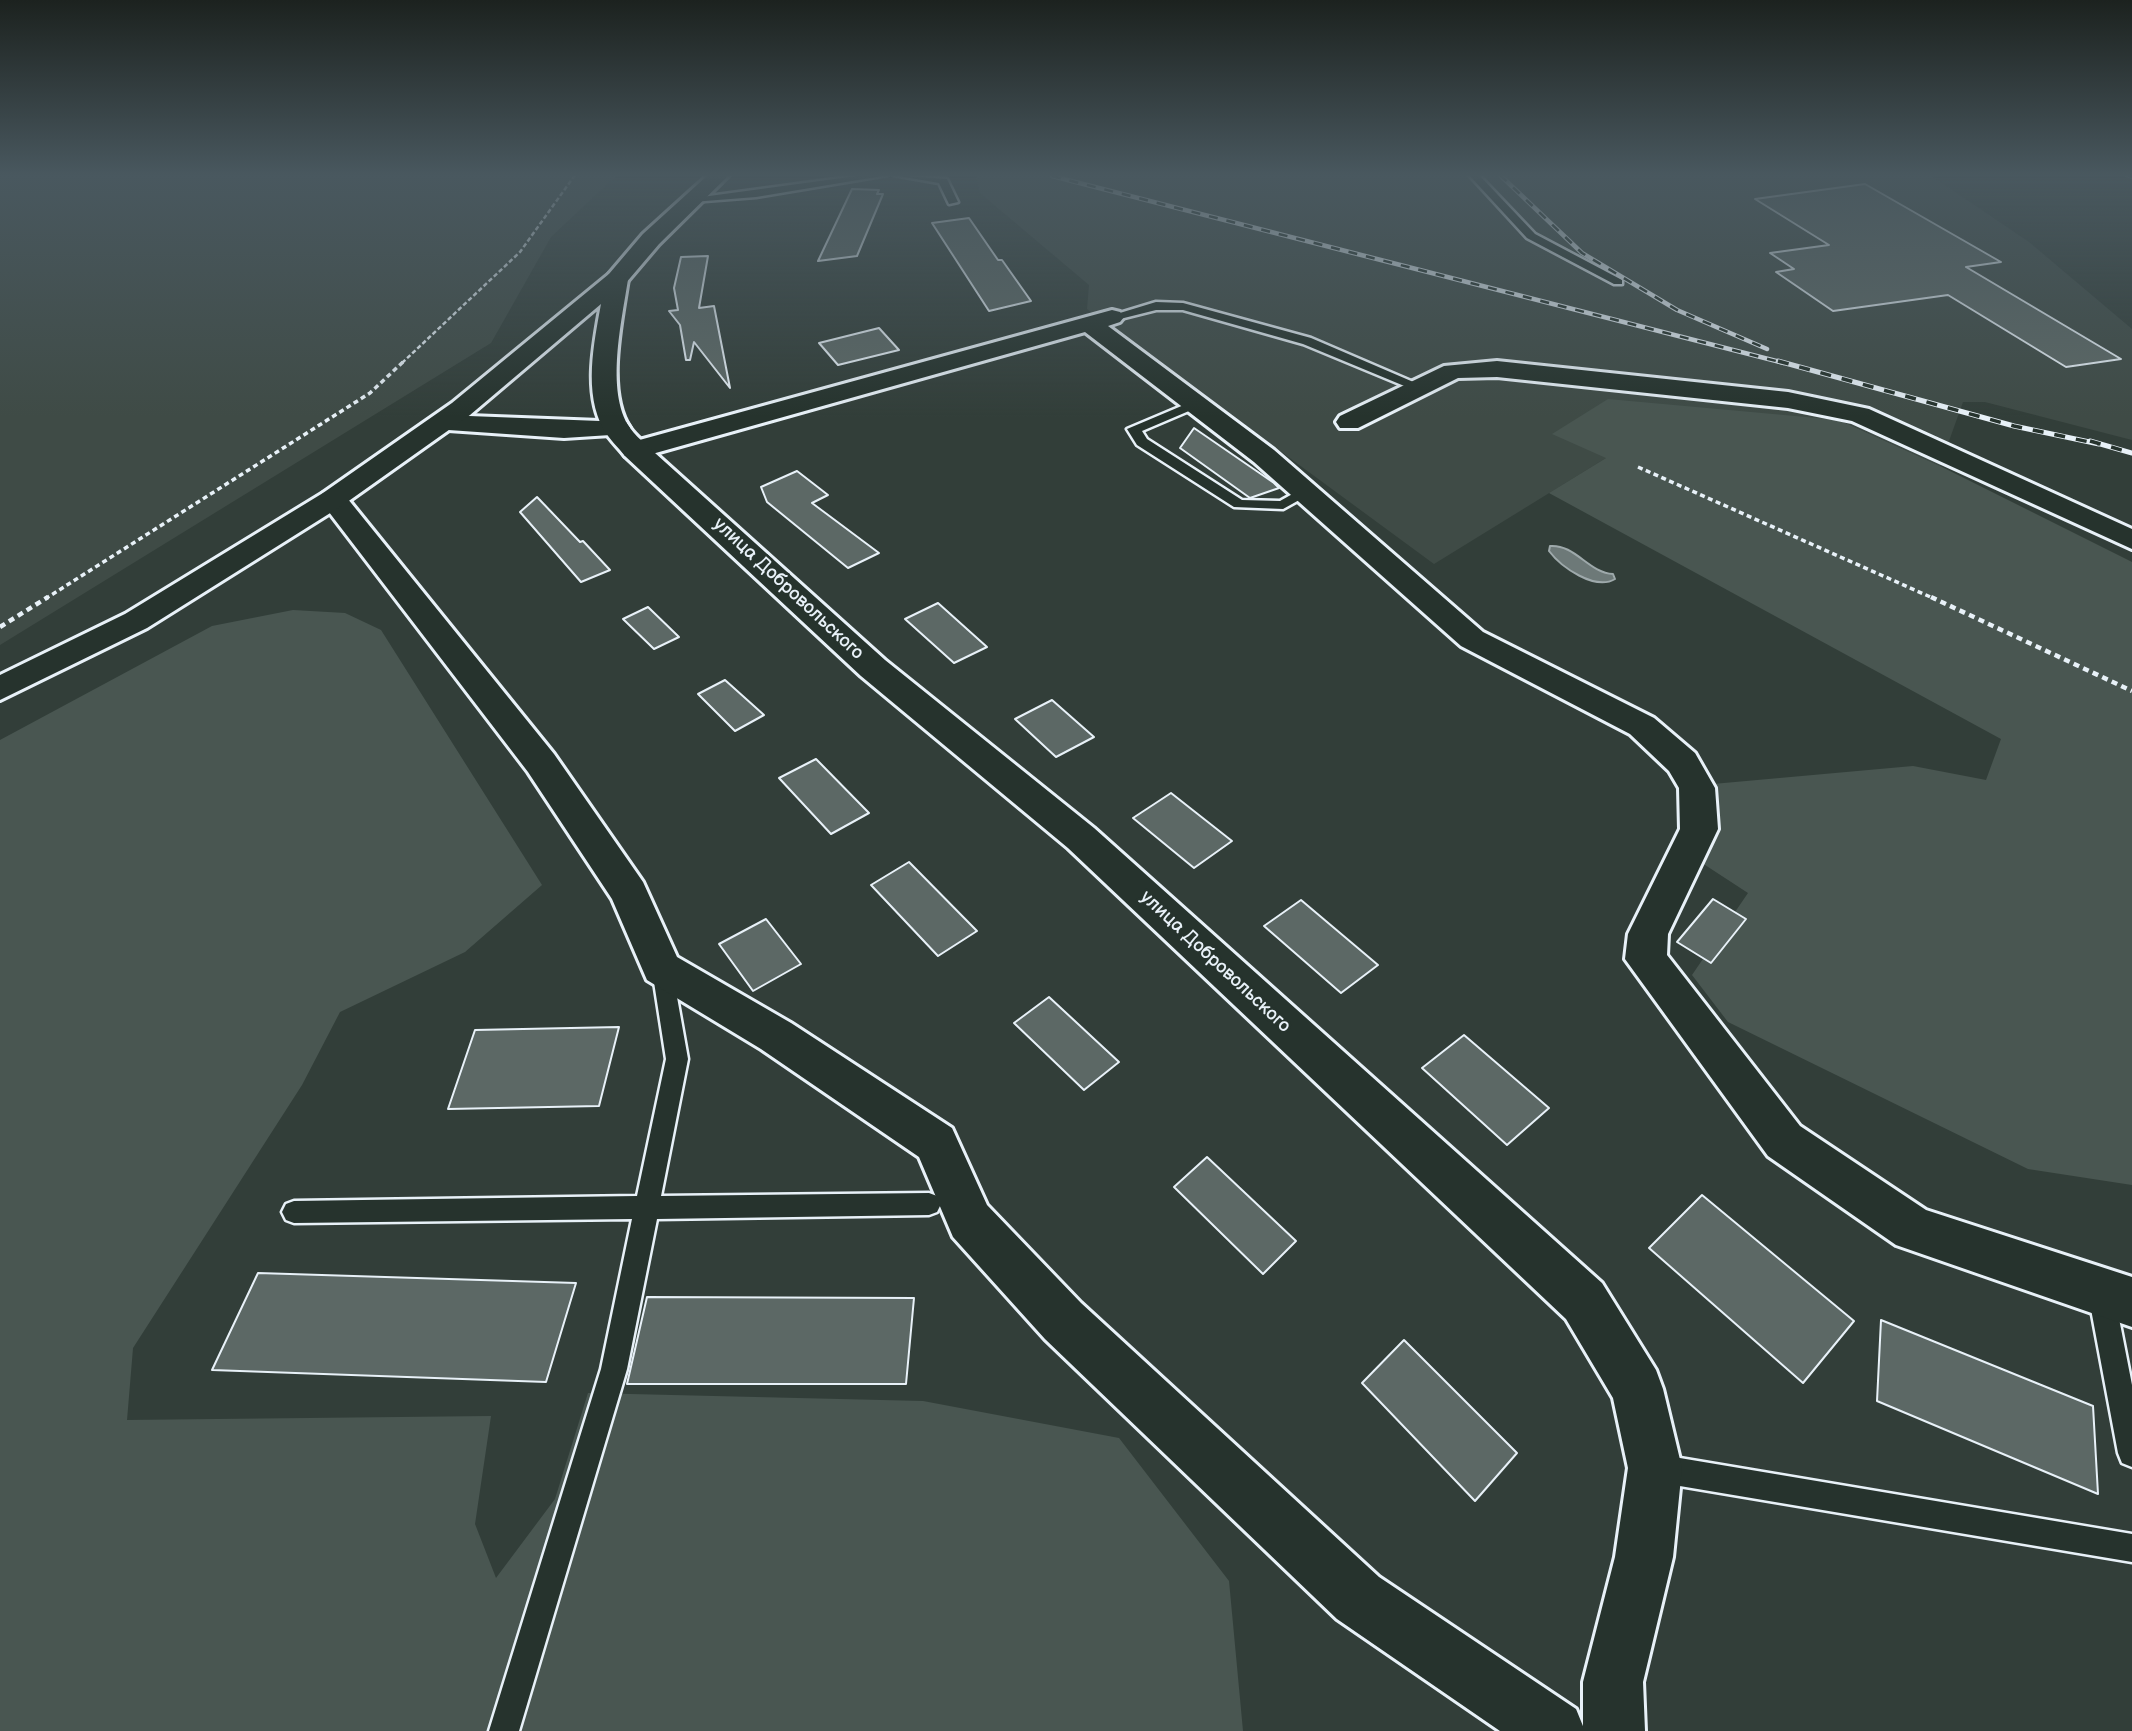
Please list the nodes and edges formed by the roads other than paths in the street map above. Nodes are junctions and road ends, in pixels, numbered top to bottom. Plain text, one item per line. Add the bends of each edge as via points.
1 (637, 256) edge
2 (1564, 256) edge
3 (617, 279) junction
4 (1618, 282) dead end
5 (1102, 319) junction
6 (1419, 387) junction
7 (1196, 405) junction
8 (1349, 422) dead end
9 (443, 423) junction
10 (626, 439) junction
11 (1306, 491) junction
12 (333, 499) junction
13 (2132, 540) edge
14 (0, 689) edge
15 (662, 968) junction
16 (929, 1204) dead end
17 (647, 1206) junction
18 (294, 1212) dead end
19 (2116, 1297) edge
20 (2132, 1453) edge
21 (1655, 1468) junction
22 (2132, 1548) edge
23 (504, 1731) edge
24 (1554, 1731) edge
25 (1614, 1731) edge

1 - 3 street
2 - 4 lane
3 - 9 street
3 - 10 street via 606,384
5 - 6 lane via 1156,306 1183,307 1307,341
5 - 7 street
5 - 10 street
6 - 8 street
6 - 13 street via 1453,371 1516,369 1812,405 1860,415
7 - 11 street
7 - 11 lane via 1134,429 1142,442 1239,504 1283,505
9 - 10 street via 564,430
9 - 12 street
10 - 21 street, улица Добровольского via 873,668 1081,838 1584,1301 1637,1389
11 - 19 street via 1472,639 1642,726 1682,762 1697,788 1699,830 1648,934 1646,960 1784,1141 1913,1228
12 - 14 street via 136,621
12 - 15 street via 541,763 629,893
15 - 17 lane via 677,1059
15 - 24 street via 776,1036 936,1143 970,1221 1063,1321 1358,1598
16 - 17 lane
17 - 18 lane
17 - 23 lane via 614,1369
19 - 20 lane
21 - 22 lane
21 - 25 street, улица Добровольского via 1644,1558 1613,1682

